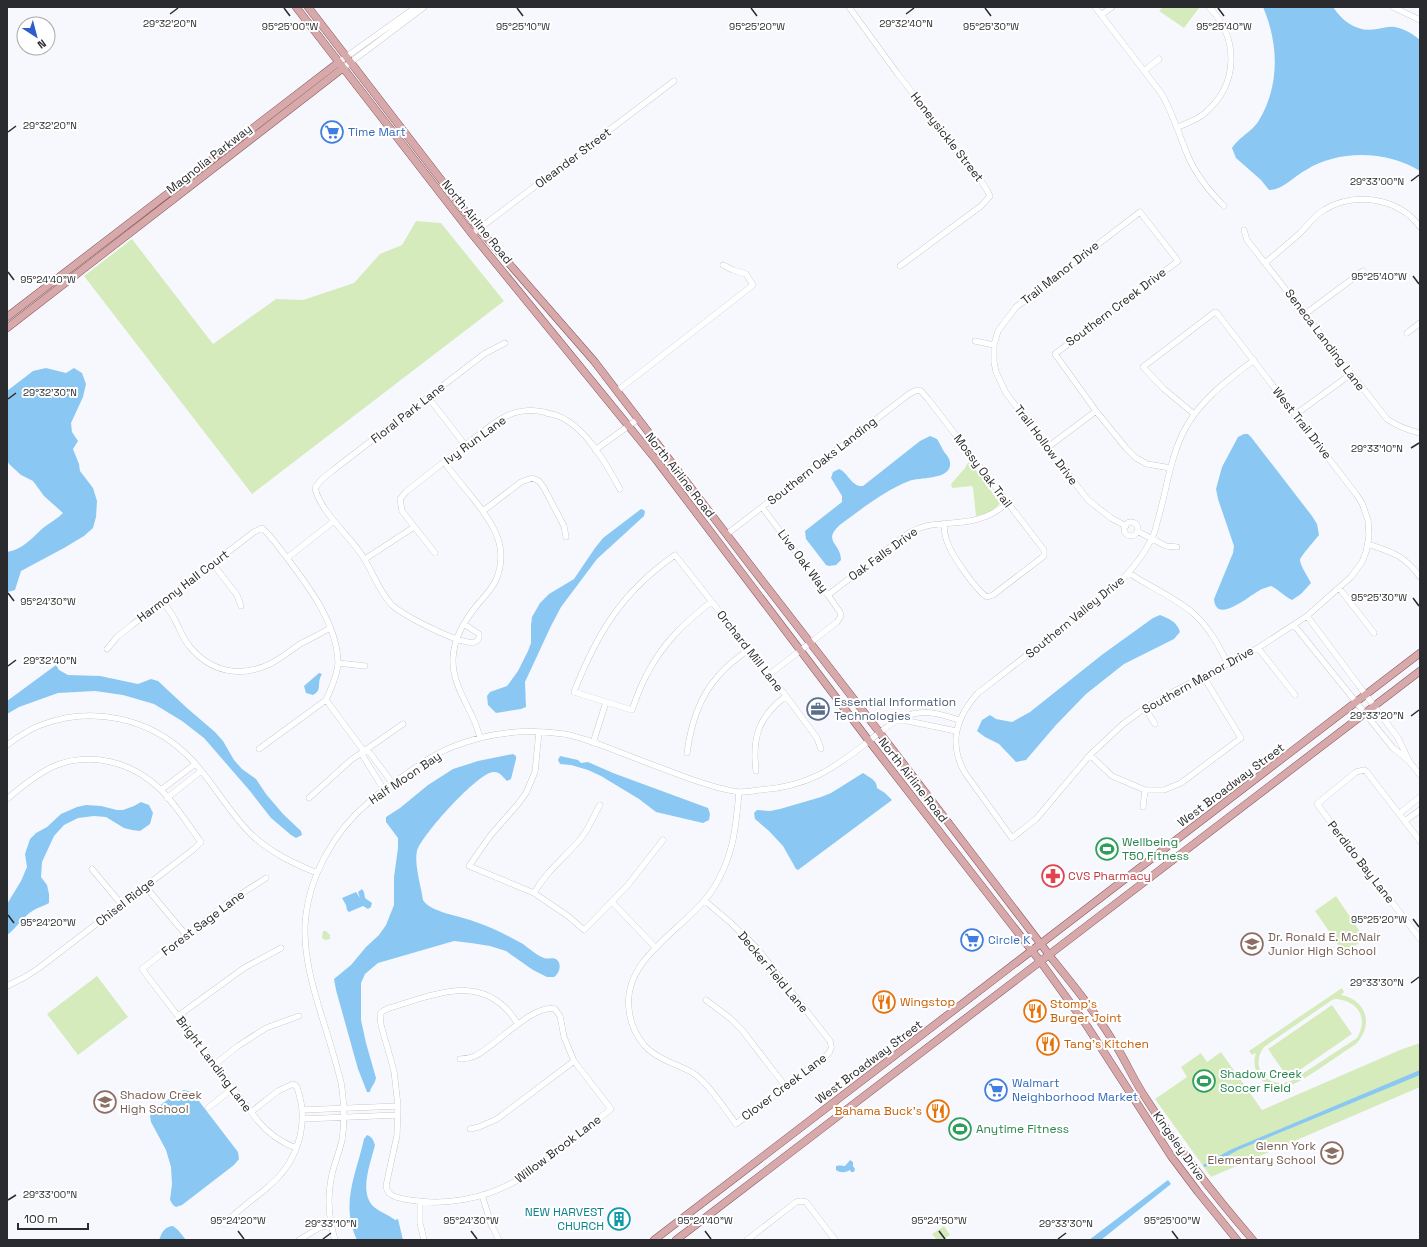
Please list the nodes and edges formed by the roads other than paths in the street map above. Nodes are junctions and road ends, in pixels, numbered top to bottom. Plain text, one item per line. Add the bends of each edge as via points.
1 (296, 7) edge
2 (308, 7) edge
3 (416, 7) edge
4 (424, 7) edge
5 (849, 7) edge
6 (1095, 7) edge
7 (1112, 7) edge
8 (1209, 7) edge
9 (1393, 7) edge
10 (1101, 15) junction
11 (1420, 20) edge
12 (348, 59) junction
13 (1159, 59) dead end
14 (341, 65) junction
15 (1144, 71) junction
16 (674, 81) dead end
17 (1178, 127) junction
18 (1224, 206) dead end
19 (1420, 227) edge
20 (122, 229) junction
21 (479, 229) junction
22 (1244, 230) dead end
23 (472, 234) junction
24 (127, 235) junction
25 (1178, 261) joint
26 (1266, 263) junction
27 (723, 265) dead end
28 (900, 266) dead end
29 (1363, 271) dead end
30 (549, 309) junction
31 (1305, 314) junction
32 (7, 317) edge
33 (540, 317) junction
34 (1420, 323) edge
35 (7, 328) edge
36 (1407, 333) dead end
37 (975, 341) dead end
38 (505, 343) dead end
39 (994, 345) junction
40 (1254, 360) junction
41 (1351, 374) junction
42 (918, 390) joint
43 (617, 391) junction
44 (428, 397) junction
45 (1096, 411) junction
46 (1194, 414) junction
47 (1296, 414) junction
48 (638, 419) junction
49 (628, 426) junction
50 (1420, 433) edge
51 (465, 445) junction
52 (1048, 447) junction
53 (595, 450) junction
54 (444, 462) junction
55 (1171, 468) junction
56 (620, 489) dead end
57 (1008, 503) junction
58 (762, 507) junction
59 (483, 511) junction
60 (334, 521) junction
61 (944, 523) junction
62 (1126, 526) junction
63 (414, 527) junction
64 (1137, 532) junction
65 (727, 534) junction
66 (566, 537) dead end
67 (1152, 539) junction
68 (1368, 544) junction
69 (1177, 547) dead end
70 (435, 553) dead end
71 (287, 558) junction
72 (365, 559) junction
73 (212, 564) junction
74 (1129, 573) junction
75 (1420, 577) edge
76 (1340, 588) junction
77 (828, 594) junction
78 (163, 602) junction
79 (711, 602) junction
80 (241, 606) dead end
81 (1307, 616) junction
82 (464, 624) junction
83 (1294, 625) junction
84 (330, 628) junction
85 (1374, 633) dead end
86 (457, 639) junction
87 (810, 642) junction
88 (1258, 648) junction
89 (107, 649) dead end
90 (749, 649) junction
91 (800, 650) junction
92 (1420, 653) edge
93 (338, 663) junction
94 (1228, 664) junction
95 (365, 666) dead end
96 (1420, 671) edge
97 (770, 674) junction
98 (1203, 676) junction
99 (1295, 695) dead end
100 (786, 696) junction
101 (1365, 696) junction
102 (326, 700) junction
103 (606, 702) junction
104 (1357, 702) junction
105 (1373, 707) junction
106 (1145, 708) junction
107 (1366, 713) junction
108 (959, 720) junction
109 (897, 721) junction
110 (403, 724) dead end
111 (1156, 724) dead end
112 (956, 731) junction
113 (539, 732) junction
114 (880, 733) junction
115 (480, 738) junction
116 (869, 741) junction
117 (593, 743) junction
118 (7, 745) edge
119 (821, 749) dead end
120 (259, 750) dead end
121 (363, 750) junction
122 (687, 753) dead end
123 (1090, 755) junction
124 (1409, 761) junction
125 (195, 764) junction
126 (201, 771) junction
127 (756, 771) dead end
128 (1420, 776) edge
129 (393, 784) junction
130 (162, 790) junction
131 (384, 790) junction
132 (1145, 790) junction
133 (740, 792) junction
134 (167, 798) junction
135 (309, 798) dead end
136 (1420, 798) edge
137 (7, 799) edge
138 (600, 804) dead end
139 (1143, 808) dead end
140 (1420, 810) edge
141 (1400, 813) junction
142 (946, 819) junction
143 (1405, 821) junction
144 (935, 827) junction
145 (1012, 838) joint
146 (663, 840) dead end
147 (1420, 841) edge
148 (92, 869) dead end
149 (317, 873) junction
150 (266, 878) dead end
151 (145, 886) junction
152 (1110, 891) junction
153 (534, 893) junction
154 (705, 901) junction
155 (612, 902) junction
156 (122, 905) junction
157 (1089, 923) junction
158 (186, 935) junction
159 (1420, 939) edge
160 (1041, 944) junction
161 (281, 948) dead end
162 (656, 948) junction
163 (1032, 951) junction
164 (1048, 954) junction
165 (1040, 961) junction
166 (142, 969) joint
167 (7, 986) edge
168 (706, 1000) dead end
169 (178, 1016) junction
170 (299, 1016) dead end
171 (518, 1024) junction
172 (831, 1049) joint
173 (460, 1059) dead end
174 (574, 1061) junction
175 (214, 1065) junction
176 (786, 1087) junction
177 (232, 1089) junction
178 (1144, 1096) junction
179 (1135, 1102) junction
180 (398, 1106) junction
181 (208, 1108) dead end
182 (343, 1108) junction
183 (302, 1110) junction
184 (250, 1112) junction
185 (398, 1115) junction
186 (344, 1117) junction
187 (302, 1119) junction
188 (470, 1129) dead end
189 (296, 1148) junction
190 (1207, 1186) junction
191 (1198, 1192) junction
192 (482, 1195) junction
193 (420, 1202) junction
194 (224, 1224) dead end
195 (330, 1225) junction
196 (755, 1234) junction
197 (299, 1240) edge
198 (335, 1240) edge
199 (424, 1240) edge
200 (499, 1240) edge
201 (654, 1240) edge
202 (676, 1240) edge
203 (747, 1240) edge
204 (759, 1240) edge
205 (835, 1240) edge
206 (1237, 1240) edge
207 (1253, 1240) edge

1 - 14 main road, North Airline Road
2 - 12 main road, North Airline Road
3 - 12 street, Magnolia Parkway
4 - 12 street, Magnolia Parkway
5 - 28 street, Honeysickle Street via 956,151 986,186 990,196
6 - 10 street
7 - 10 street
8 - 17 street via 1224,28 1231,45 1232,61 1228,79 1224,91 1205,113
9 - 11 street
10 - 15 street
12 - 14 street, Magnolia Parkway
12 - 21 main road, North Airline Road
13 - 15 street
14 - 20 main road, Magnolia Parkway
14 - 23 main road, North Airline Road
14 - 24 main road, Magnolia Parkway
15 - 17 street via 1169,107
16 - 21 street, Oleander Street
17 - 18 street via 1196,172
19 - 26 street via 1408,214 1394,205 1376,200 1359,199 1346,202 1316,215
20 - 24 main road
20 - 32 main road, Magnolia Parkway
21 - 23 street, Oleander Street
21 - 30 main road, North Airline Road
22 - 26 street, Seneca Landing Lane via 1247,240
23 - 33 main road, North Airline Road
24 - 35 main road, Magnolia Parkway
25 - 39 street, Trail Manor Drive via 1140,212 1016,307 998,331
25 - 45 street, Southern Creek Drive via 1055,354
26 - 31 street, Seneca Landing Lane
27 - 43 street via 746,274 753,285
29 - 31 street
30 - 33 main road
30 - 43 main road, North Airline Road
31 - 41 street, Seneca Landing Lane
33 - 49 main road, North Airline Road
34 - 36 street
37 - 39 street
38 - 44 street, Floral Park Lane via 484,354
39 - 52 street, Trail Hollow Drive via 994,362 1006,393
40 - 46 street, Southern Valley Drive via 1220,386
40 - 46 street, West Trail Drive via 1215,312 1143,367 1164,390
40 - 47 street, West Trail Drive
41 - 47 street
41 - 50 street, Seneca Landing Lane via 1387,419 1397,426
42 - 57 street, Mossy Oak Trail via 922,391
42 - 58 street, Southern Oaks Landing via 909,394
43 - 48 main road, North Airline Road
44 - 51 street
44 - 60 street, Floral Park Lane via 317,484 316,494
45 - 52 street
45 - 55 street via 1136,458 1147,464
46 - 55 street, Southern Valley Drive via 1179,442
47 - 68 street, West Trail Drive via 1362,503 1368,520
48 - 49 street
48 - 65 main road, North Airline Road
49 - 53 street
49 - 91 main road, North Airline Road
51 - 53 street, Ivy Run Lane via 498,421 513,413 525,411 559,416 583,434
51 - 54 street, Ivy Run Lane
52 - 62 street, Trail Hollow Drive via 1088,500
53 - 56 street, Ivy Run Lane
54 - 59 street
54 - 63 street, Ivy Run Lane via 400,499 402,511
55 - 67 street, Southern Valley Drive
57 - 61 street, Oak Falls Drive via 992,515 977,520
57 - 61 street, Mossy Oak Trail via 1044,550 1044,556 993,596 987,597 979,590 952,552
58 - 65 street, Southern Oaks Landing
58 - 77 street, Live Oak Way
59 - 66 street via 521,482 532,478 539,481 544,488 564,526
59 - 82 street via 494,526 498,538 501,552 500,567 496,580
60 - 71 street
60 - 72 street
61 - 77 street, Oak Falls Drive via 924,526 906,535
62 - 64 street, Trail Hollow Drive via 1128,535
62 - 64 street, Trail Hollow Drive via 1133,523 1138,527
63 - 70 street
63 - 72 street
64 - 67 street, Trail Hollow Drive
65 - 87 main road, North Airline Road
67 - 69 street, Trail Hollow Drive via 1166,546
67 - 74 street, Southern Valley Drive
68 - 75 street via 1398,555
68 - 76 street, Southern Manor Drive via 1362,562
71 - 73 street, Harmony Hall Court via 262,528
71 - 84 street via 314,596
72 - 86 street via 391,604
73 - 78 street, Harmony Hall Court
73 - 80 street via 237,595
74 - 94 street via 1194,613 1209,630
74 - 108 street, Southern Valley Drive via 1109,592 978,693
76 - 81 street, Southern Manor Drive
76 - 85 street
77 - 87 street, Live Oak Way via 841,616 837,622
78 - 84 street via 191,648 210,663 233,672 243,672 271,664
78 - 89 street, Harmony Hall Court via 117,637
79 - 90 street, Orchard Mill Lane
79 - 103 street via 680,627 663,649 646,676 632,710
79 - 103 street, Orchard Mill Lane via 675,555 644,579 610,619 586,662 574,692
81 - 83 street, Southern Manor Drive
81 - 101 street
82 - 86 street
82 - 86 street via 477,632 479,638 473,642
83 - 88 street, Southern Manor Drive
83 - 104 street
84 - 93 street via 336,644
86 - 115 street via 453,657 454,675
87 - 91 street
87 - 114 main road, North Airline Road
88 - 94 street, Southern Manor Drive
88 - 99 street
90 - 97 street, Orchard Mill Lane
90 - 122 street via 719,674 703,697 694,719
91 - 97 street
91 - 116 main road, North Airline Road
92 - 101 main road, West Broadway Street
93 - 95 street
93 - 102 street
94 - 98 street, Southern Manor Drive
96 - 105 main road, West Broadway Street
97 - 100 street, Orchard Mill Lane
98 - 106 street, Southern Manor Drive
98 - 132 street via 1241,738 1181,783 1164,790
100 - 119 street, Orchard Mill Lane via 817,738
100 - 127 street via 772,708 759,730 754,744
101 - 104 main road, West Broadway Street
101 - 105 street
102 - 120 street
102 - 121 street
103 - 117 street
104 - 107 street
104 - 152 main road, West Broadway Street
105 - 107 main road, West Broadway Street
105 - 124 street via 1398,738
106 - 111 street
106 - 123 street, Southern Manor Drive via 1108,736
107 - 124 street via 1393,748
107 - 157 main road, West Broadway Street
108 - 109 street, Half Moon Bay via 920,712 904,716
108 - 112 street, Southern Valley Drive
109 - 112 street
109 - 114 street, Half Moon Bay
110 - 121 street
112 - 145 street, Southern Valley Drive via 960,764
113 - 115 street, Half Moon Bay
113 - 117 street, Half Moon Bay via 565,734
113 - 153 street via 534,772 526,793 469,866
114 - 116 street, Half Moon Bay
114 - 142 main road, North Airline Road
115 - 129 street, Half Moon Bay via 445,751
116 - 133 street, Half Moon Bay via 839,765 812,779 779,789
116 - 144 main road, North Airline Road
117 - 133 street, Half Moon Bay via 707,785
118 - 125 street via 23,733 41,725 85,715 106,716 130,721 157,733 177,746
121 - 129 street via 370,753
121 - 131 street via 363,756
121 - 135 street
123 - 132 street via 1112,776
123 - 145 street, Southern Manor Drive via 1036,819
124 - 128 street
125 - 126 street
125 - 130 street
126 - 134 street
126 - 149 street via 259,841 284,859
129 - 131 street, Half Moon Bay
130 - 134 street
130 - 137 street via 126,766 85,759 52,767
131 - 149 street, Half Moon Bay via 348,823 333,842
132 - 139 street
133 - 154 street via 730,854
134 - 151 street, Chisel Ridge via 201,842
136 - 141 street
138 - 153 street via 583,835 540,882
140 - 143 street
141 - 143 street
141 - 159 street, Perdido Bay Lane via 1364,770 1356,772 1317,804
142 - 144 main road
142 - 160 main road, North Airline Road
143 - 147 street
144 - 163 main road, North Airline Road
146 - 155 street via 636,876
148 - 156 street
149 - 182 street, Half Moon Bay via 307,908 305,950 311,982 341,1082
150 - 158 street, Forest Sage Lane via 230,901
151 - 156 street, Chisel Ridge
151 - 158 street
152 - 157 main road via 1113,894 1112,900
152 - 160 main road, West Broadway Street
153 - 155 street via 584,930
154 - 162 street
154 - 172 street, Decker Field Lane via 732,923 770,964 830,1041
155 - 162 street
156 - 167 street, Chisel Ridge via 35,971
157 - 164 main road, West Broadway Street
158 - 166 street, Forest Sage Lane
160 - 163 main road, West Broadway Street
160 - 164 main road, North Airline Road
161 - 169 street via 244,968
162 - 176 street, Clover Creek Lane via 638,968 629,996 628,1005 632,1022 644,1045 658,1056 698,1077 736,1124
163 - 165 main road, North Airline Road
163 - 201 main road, West Broadway Street
164 - 165 main road, West Broadway Street
164 - 178 main road, Kingsley Drive via 1076,988 1113,1041
165 - 179 main road, Kingsley Drive via 1088,1026
165 - 202 main road, West Broadway Street
166 - 169 street, Bright Landing Lane
168 - 176 street via 742,1030
169 - 175 street, Bright Landing Lane
170 - 175 street via 266,1028
171 - 173 street via 481,1052
171 - 174 street via 542,1010 555,1010 560,1016 564,1037
171 - 180 street via 494,999 467,990 445,992 383,1011 380,1014 381,1025 394,1071
172 - 176 street, Clover Creek Lane via 827,1055
174 - 188 street via 497,1119
174 - 192 street, Willow Brook Lane via 611,1108 521,1178
175 - 177 street, Bright Landing Lane
177 - 181 street
177 - 184 street, Bright Landing Lane
178 - 179 main road
178 - 190 main road, Kingsley Drive
179 - 191 main road, Kingsley Drive
180 - 182 street
180 - 185 street
182 - 183 street
182 - 186 street, Half Moon Bay
183 - 184 street via 297,1087 293,1084 278,1091
183 - 187 street
184 - 189 street, Bright Landing Lane via 271,1136
185 - 186 street
185 - 193 street, Willow Brook Lane via 394,1151 386,1186 393,1196
186 - 187 street
186 - 195 street, Half Moon Bay via 342,1140 331,1179
187 - 189 street
189 - 194 street via 288,1165 275,1180
190 - 191 main road
190 - 207 main road, Kingsley Drive
191 - 206 main road, Kingsley Drive
192 - 193 street, Willow Brook Lane via 458,1200
192 - 200 street
193 - 199 street via 420,1223
195 - 197 street via 319,1228
195 - 198 street, Half Moon Bay
196 - 203 street
196 - 204 street
196 - 205 street via 796,1202 801,1201 806,1202

